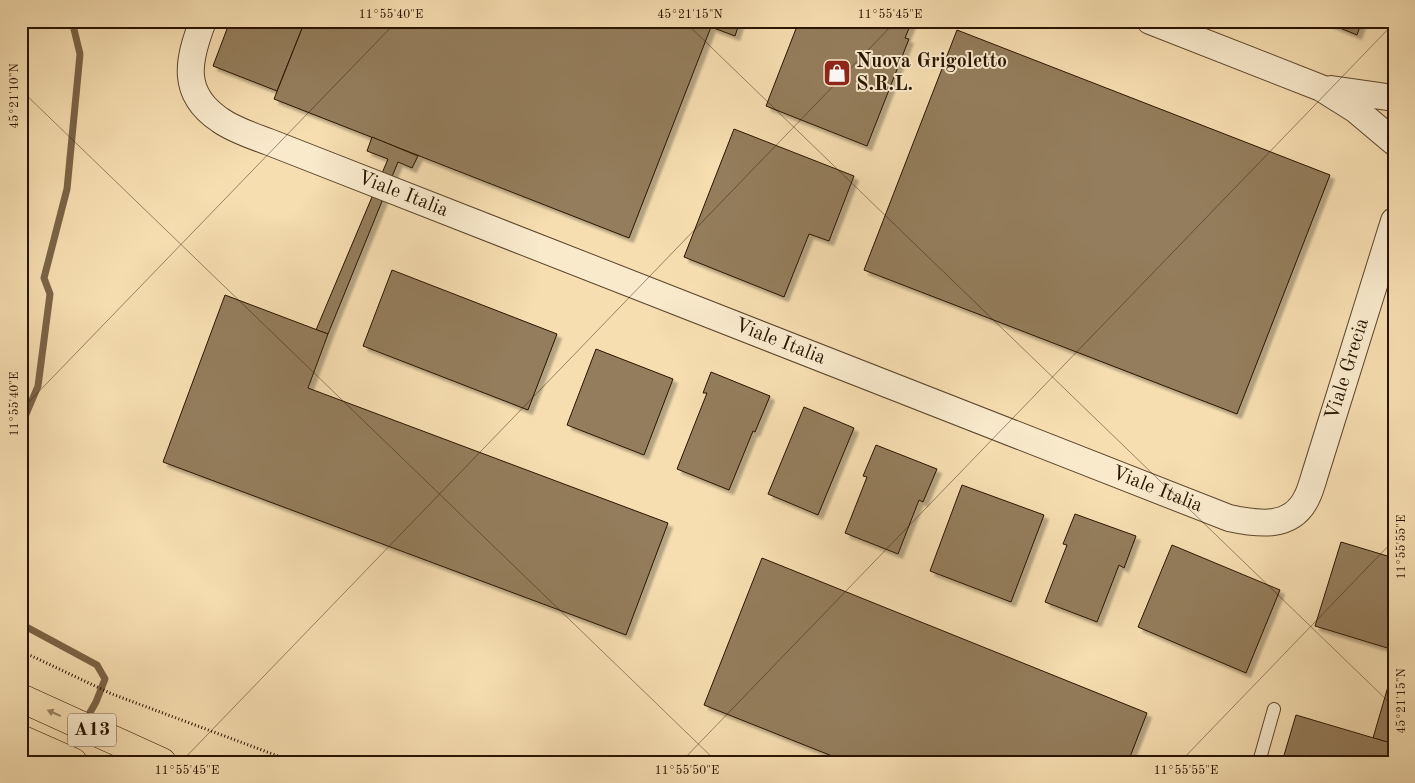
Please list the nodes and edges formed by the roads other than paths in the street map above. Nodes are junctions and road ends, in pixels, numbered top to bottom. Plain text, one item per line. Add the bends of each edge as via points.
1 (202, 21) edge
2 (1150, 21) edge
3 (1321, 88) junction
4 (1394, 98) edge
5 (1394, 116) edge
6 (1394, 141) edge
7 (1394, 221) edge
8 (1293, 514) joint
9 (21, 698) edge
10 (1274, 709) dead end
11 (21, 739) edge
12 (73, 762) edge
13 (162, 762) edge
14 (1259, 762) edge

1 - 8 street, Viale Italia via 191,52 192,83 205,108 220,121 1229,518 1254,524 1278,522
2 - 3 street
3 - 4 street
3 - 6 street via 1356,110
5 - 6 street via 1391,131
7 - 8 street, Viale Grecia via 1316,471 1306,499
13 -> 9 highway, A13
10 - 14 lane
11 - 12 highway, A13

